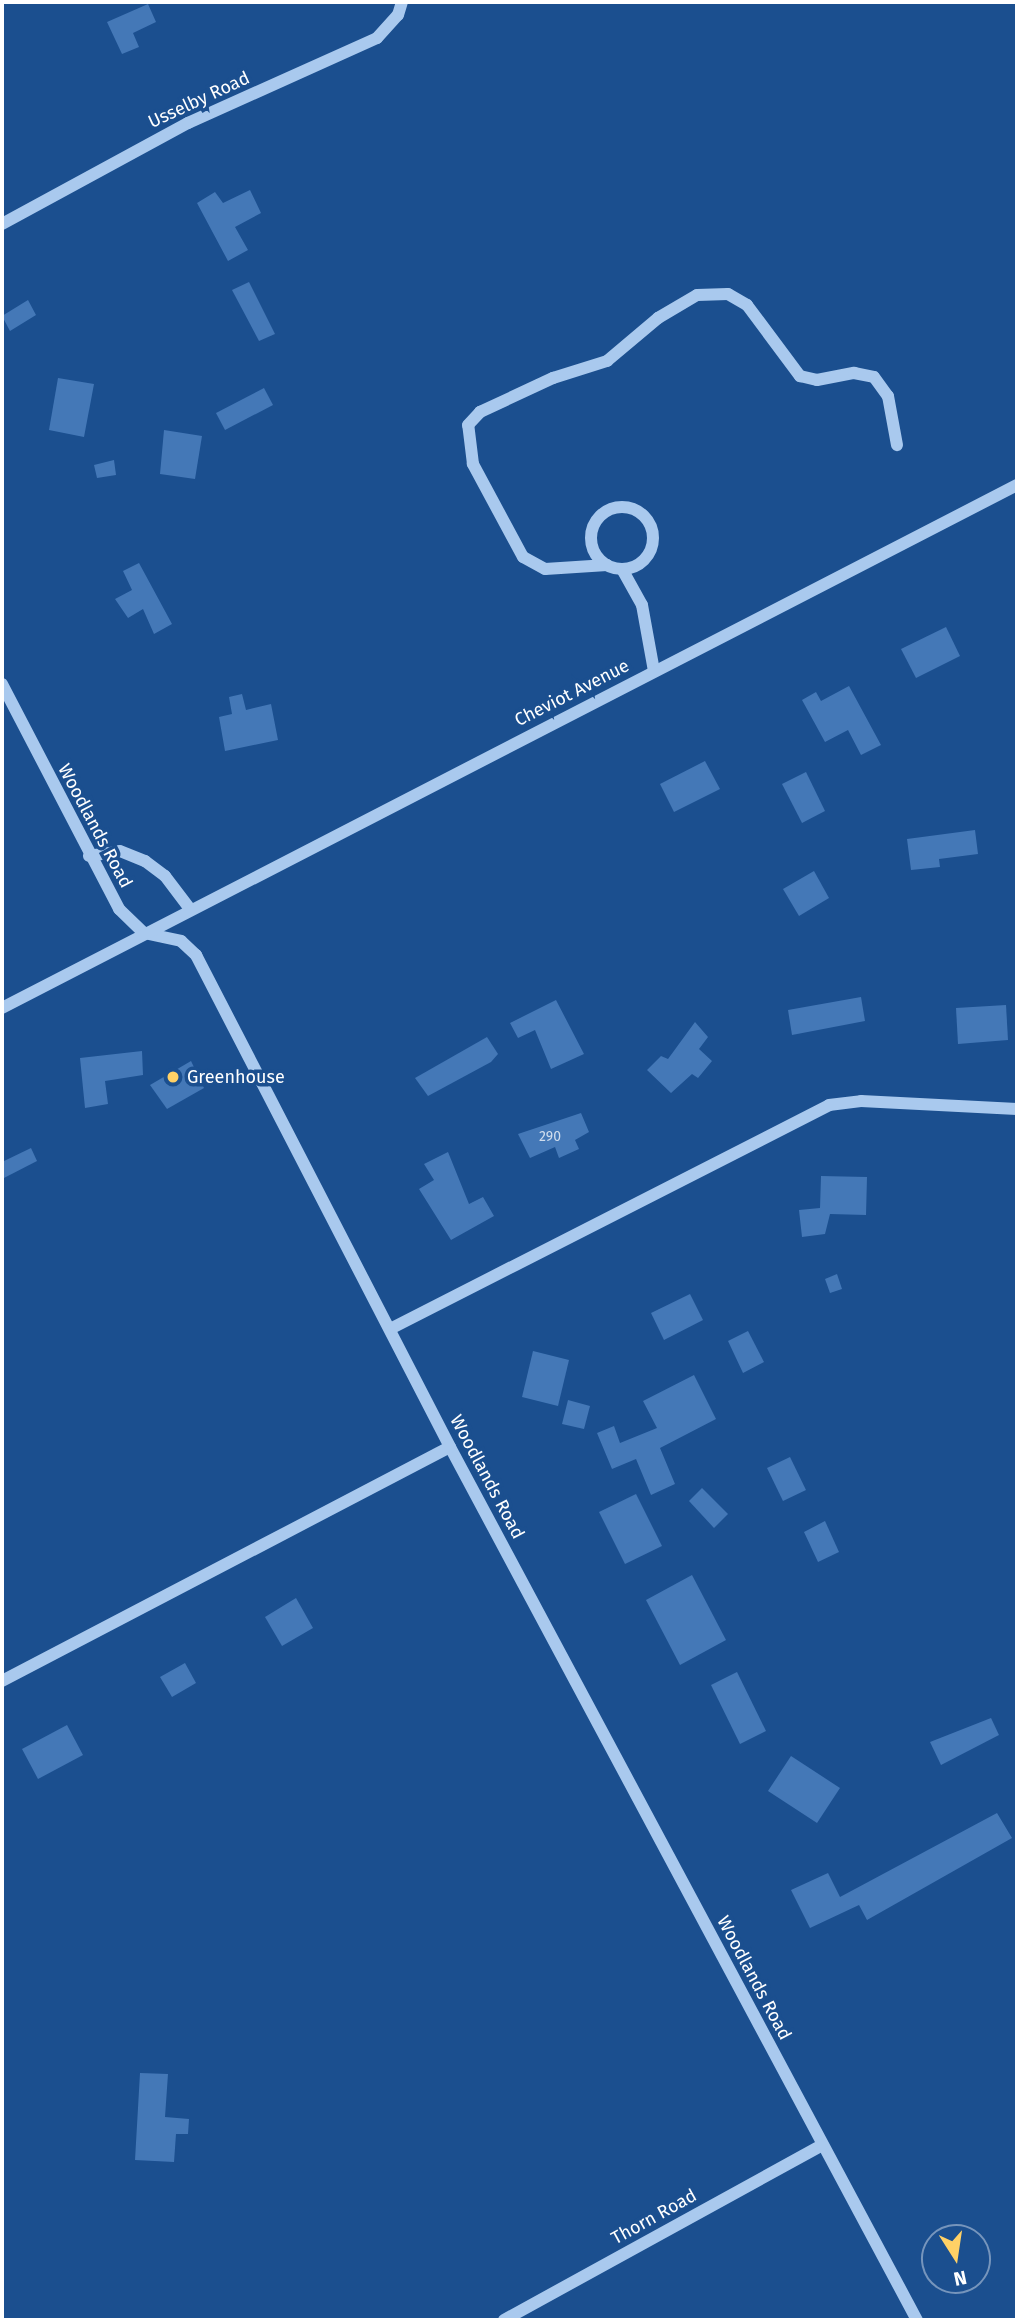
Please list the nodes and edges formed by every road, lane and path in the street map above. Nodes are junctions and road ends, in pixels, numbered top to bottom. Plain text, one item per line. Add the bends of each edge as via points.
1 (402, 2) edge
2 (2, 224) edge
3 (897, 445) dead end
4 (1017, 485) edge
5 (607, 565) junction
6 (621, 569) junction
7 (654, 671) junction
8 (2, 684) edge
9 (89, 856) junction
10 (190, 909) junction
11 (144, 933) junction
12 (2, 1008) edge
13 (1017, 1110) edge
14 (390, 1329) junction
15 (450, 1447) junction
16 (2, 1681) edge
17 (822, 2145) junction
18 (504, 2320) edge
19 (917, 2320) edge

1 - 2 street, Usselby Road via 398,15 377,38 170,132
3 - 5 street via 888,396 874,377 854,373 817,380 800,376 747,306 728,294 697,295 658,318 607,361 541,383 480,412 468,425 473,464 523,557 545,569
4 - 7 street, Cheviot Avenue
5 - 6 street
5 - 6 street via 593,549 593,526 608,510 630,508 648,521 653,542 643,562
6 - 7 street via 642,605
7 - 10 street, Cheviot Avenue
8 - 9 street, Woodlands Road
9 - 10 street via 120,851 145,861 164,876
9 - 11 street, Woodlands Road via 110,896
10 - 11 street, Cheviot Avenue
11 - 12 street, Cheviot Avenue
11 - 14 street, Woodlands Road via 181,941 196,955
13 - 14 street via 861,1101 829,1105
14 - 15 street, Woodlands Road
15 - 16 street
15 - 17 street, Woodlands Road
17 - 18 street, Thorn Road
17 - 19 street, Woodlands Road

